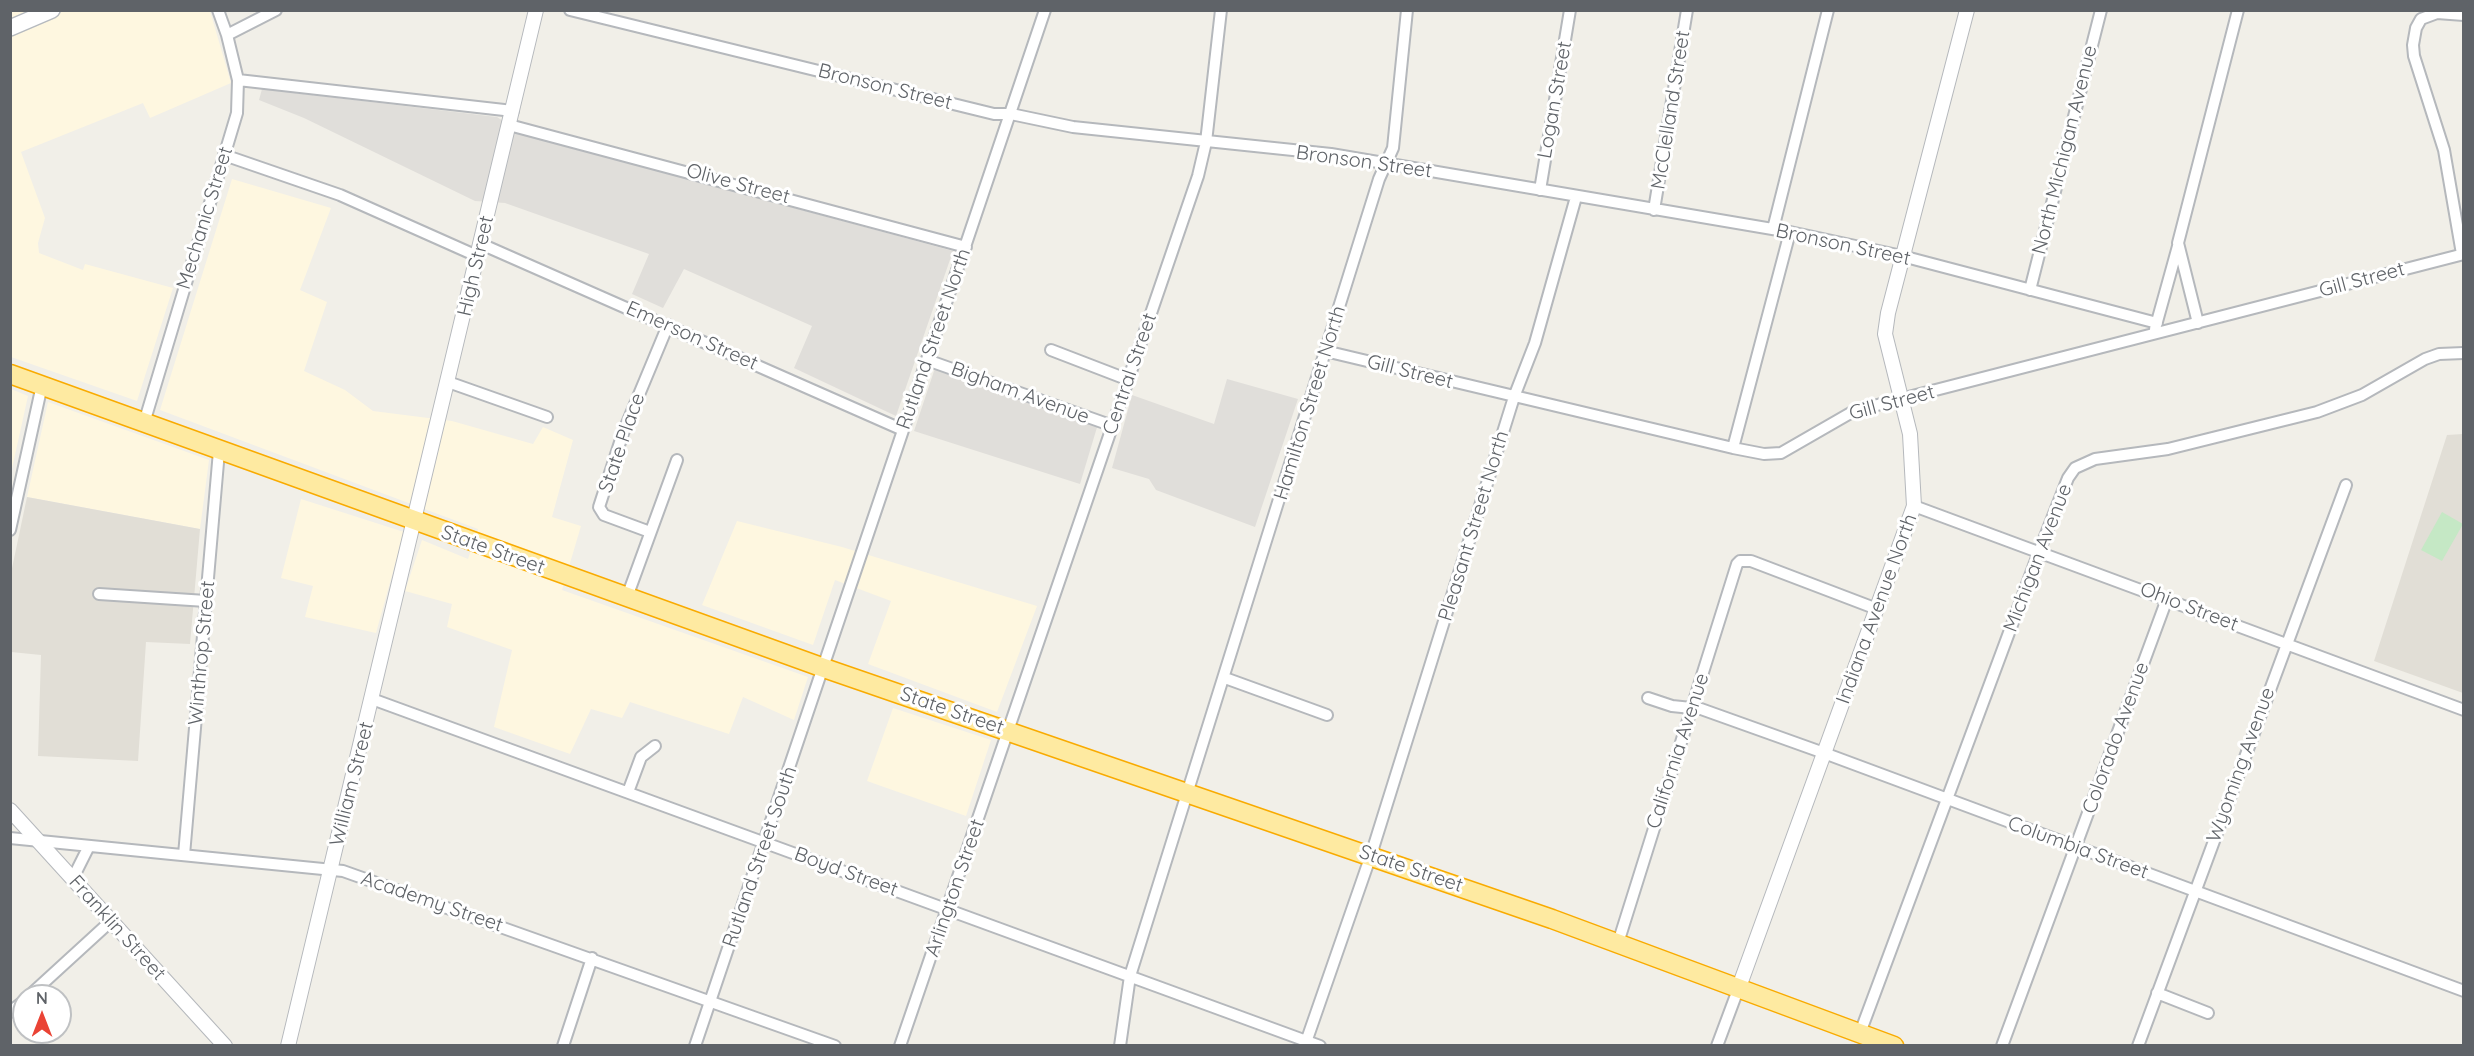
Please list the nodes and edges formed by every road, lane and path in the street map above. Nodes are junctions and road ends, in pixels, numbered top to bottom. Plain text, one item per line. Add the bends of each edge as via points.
1 (52, 10) edge
2 (218, 10) edge
3 (276, 10) edge
4 (536, 10) edge
5 (570, 10) edge
6 (1045, 10) edge
7 (1221, 10) edge
8 (1407, 10) edge
9 (1570, 10) edge
10 (1687, 10) edge
11 (1828, 10) edge
12 (1967, 10) edge
13 (2101, 10) edge
14 (2238, 10) edge
15 (2463, 15) edge
16 (10, 28) edge
17 (227, 35) junction
18 (238, 81) junction
19 (1011, 114) junction
20 (511, 118) junction
21 (1206, 142) junction
22 (224, 155) junction
23 (1388, 164) junction
24 (1540, 190) junction
25 (1576, 197) junction
26 (1654, 210) junction
27 (1773, 229) junction
28 (1790, 232) junction
29 (2178, 243) junction
30 (966, 247) junction
31 (479, 250) junction
32 (2463, 254) edge
33 (1902, 256) junction
34 (2030, 290) junction
35 (2157, 323) junction
36 (2198, 323) junction
37 (668, 325) junction
38 (2154, 335) junction
39 (1051, 350) dead end
40 (1325, 351) junction
41 (2463, 353) edge
42 (927, 360) junction
43 (10, 374) edge
44 (1129, 380) junction
45 (448, 382) junction
46 (42, 385) junction
47 (1514, 397) junction
48 (1902, 400) junction
49 (547, 417) dead end
50 (144, 423) junction
51 (1113, 426) junction
52 (903, 430) junction
53 (1733, 448) junction
54 (219, 451) junction
55 (677, 460) dead end
56 (2346, 485) dead end
57 (1914, 506) junction
58 (414, 522) junction
59 (10, 530) edge
60 (650, 532) junction
61 (2039, 552) junction
62 (99, 594) dead end
63 (627, 597) junction
64 (2167, 598) junction
65 (206, 601) junction
66 (1877, 609) junction
67 (2286, 645) junction
68 (824, 668) junction
69 (1225, 678) junction
70 (1648, 698) dead end
71 (372, 699) junction
72 (1692, 708) junction
73 (2463, 710) edge
74 (1327, 715) dead end
75 (1010, 731) junction
76 (655, 746) dead end
77 (1824, 753) junction
78 (628, 792) junction
79 (1188, 792) junction
80 (1948, 799) junction
81 (10, 810) edge
82 (10, 838) edge
83 (39, 841) junction
84 (765, 842) junction
85 (89, 846) junction
86 (2076, 847) junction
87 (184, 855) junction
88 (1371, 855) junction
89 (331, 868) junction
90 (73, 878) junction
91 (2195, 891) junction
92 (948, 909) junction
93 (111, 921) junction
94 (1618, 943) junction
95 (592, 958) junction
96 (1130, 976) junction
97 (42, 984) edge
98 (1739, 987) junction
99 (2463, 991) edge
100 (2157, 993) junction
101 (712, 1002) junction
102 (2208, 1013) dead end
103 (1860, 1033) junction
104 (1306, 1043) edge
105 (225, 1046) edge
106 (288, 1046) edge
107 (563, 1046) edge
108 (695, 1046) edge
109 (835, 1046) edge
110 (900, 1046) edge
111 (1120, 1046) edge
112 (1320, 1046) edge
113 (1717, 1046) edge
114 (1894, 1046) edge
115 (2002, 1046) edge
116 (2138, 1046) edge

1 - 16 main road
2 - 17 street, Mechanic Street
3 - 17 street
4 - 20 street, High Street
5 - 19 street, Bronson Street via 994,114
6 - 19 street, Rutland Street North
7 - 21 street, Central Street
8 - 23 street, Hamilton Street North via 1394,148
9 - 24 street, Logan Street
10 - 26 street, McClelland Street
11 - 27 street
12 - 33 street, Indiana Avenue North
13 - 34 street, North Michigan Avenue
14 - 29 street
15 - 32 street via 2437,13 2421,20 2413,45 2444,150
17 - 18 street, Mechanic Street
18 - 20 street, Olive Street
18 - 22 street, Mechanic Street via 237,113
19 - 21 street, Bronson Street via 1073,127
19 - 30 street, Rutland Street North
20 - 30 street, Olive Street
20 - 31 street, High Street
21 - 23 street, Bronson Street via 1332,154
21 - 44 street, Central Street
22 - 31 street, Emerson Street via 340,195
22 - 50 street, Mechanic Street
23 - 24 street, Bronson Street
23 - 40 street, Hamilton Street North via 1379,179
24 - 25 street, Bronson Street
25 - 26 street, Bronson Street
25 - 47 street, Pleasant Street North via 1534,343
26 - 27 street, Bronson Street
27 - 28 street, Bronson Street
28 - 33 street, Bronson Street
28 - 53 street
29 - 35 street
29 - 36 street
30 - 42 street, Rutland Street North
31 - 37 street, Emerson Street
31 - 45 street, High Street
32 - 36 street, Gill Street
33 - 34 street, Bronson Street
33 - 48 street, Indiana Avenue North via 1887,313 1886,334
34 - 35 street, Bronson Street
35 - 38 street
36 - 38 street, Gill Street
37 - 52 street, Emerson Street
37 - 60 street, State Place via 623,433 599,507 604,515
38 - 48 street, Gill Street
39 - 44 street
40 - 47 street, Gill Street
40 - 69 street, Hamilton Street North
41 - 61 street, Michigan Avenue via 2425,359 2362,395 2317,412 2168,449 2085,462 2068,478
42 - 51 street, Bigham Avenue
42 - 52 street, Rutland Street North
43 - 46 highway, State Street
44 - 51 street, Central Street
45 - 49 street
45 - 58 street, High Street
46 - 50 highway, State Street
46 - 59 street
47 - 53 street, Gill Street
47 - 88 street, Pleasant Street North
48 - 53 street, Gill Street via 1847,414 1781,453
48 - 57 street, Indiana Avenue North via 1910,434
50 - 54 highway, State Street
51 - 75 street, Central Street
52 - 68 street, Rutland Street North
54 - 58 highway, State Street
54 - 65 street, Winthrop Street
55 - 60 street
56 - 67 street, Wyoming Avenue
57 - 61 street, Ohio Street
57 - 66 street, Indiana Avenue North
58 - 63 highway, State Street
58 - 71 street, William Street
60 - 63 street
61 - 64 street, Ohio Street
61 - 80 street, Michigan Avenue
62 - 65 street
63 - 68 highway, State Street
64 - 67 street, Ohio Street
64 - 86 street, Colorado Avenue
65 - 87 street, Winthrop Street
66 - 72 street, California Avenue via 1751,561 1740,561
66 - 77 street, Indiana Avenue North
67 - 73 street, Ohio Street
67 - 91 street, Wyoming Avenue
68 - 75 highway, State Street
68 - 84 street, Rutland Street South
69 - 74 street
69 - 79 street, Hamilton Street North
70 - 72 street, Columbia Street
71 - 78 street, Boyd Street
71 - 89 street, William Street
72 - 77 street, Columbia Street
72 - 94 street, California Avenue
75 - 79 highway, State Street
75 - 92 street, Arlington Street
76 - 78 street via 641,757
77 - 80 street, Columbia Street
77 - 98 street, Indiana Avenue North
78 - 84 street, Boyd Street
79 - 88 highway, State Street
79 - 96 street, Hamilton Street North
80 - 86 street, Columbia Street
80 - 103 street, Michigan Avenue
81 - 83 street, Franklin Street
82 - 83 street, Academy Street
83 - 85 street, Academy Street
83 - 90 street, Franklin Street
84 - 92 street, Boyd Street
84 - 101 street, Rutland Street South
85 - 87 street, Academy Street
85 - 90 street
86 - 91 street, Columbia Street
86 - 115 street, Colorado Avenue
87 - 89 street, Academy Street
88 - 94 highway, State Street
88 - 104 street, Pleasant Street North
89 - 95 street, Academy Street
89 - 106 street, William Street
90 - 93 street, Franklin Street
91 - 99 street, Columbia Street
91 - 100 street, Wyoming Avenue
92 - 96 street, Boyd Street
92 - 110 street, Arlington Street
93 - 97 street
93 - 105 street, Franklin Street
94 - 98 highway, State Street
95 - 101 street, Academy Street
95 - 107 street
96 - 104 street, Boyd Street
96 - 111 street, Hamilton Street North
98 - 103 highway, State Street
98 - 113 street
100 - 102 street
100 - 116 street, Wyoming Avenue
101 - 108 street, Rutland Street South
101 - 109 street, Academy Street
103 - 114 highway, State Street
104 - 112 street, Boyd Street

